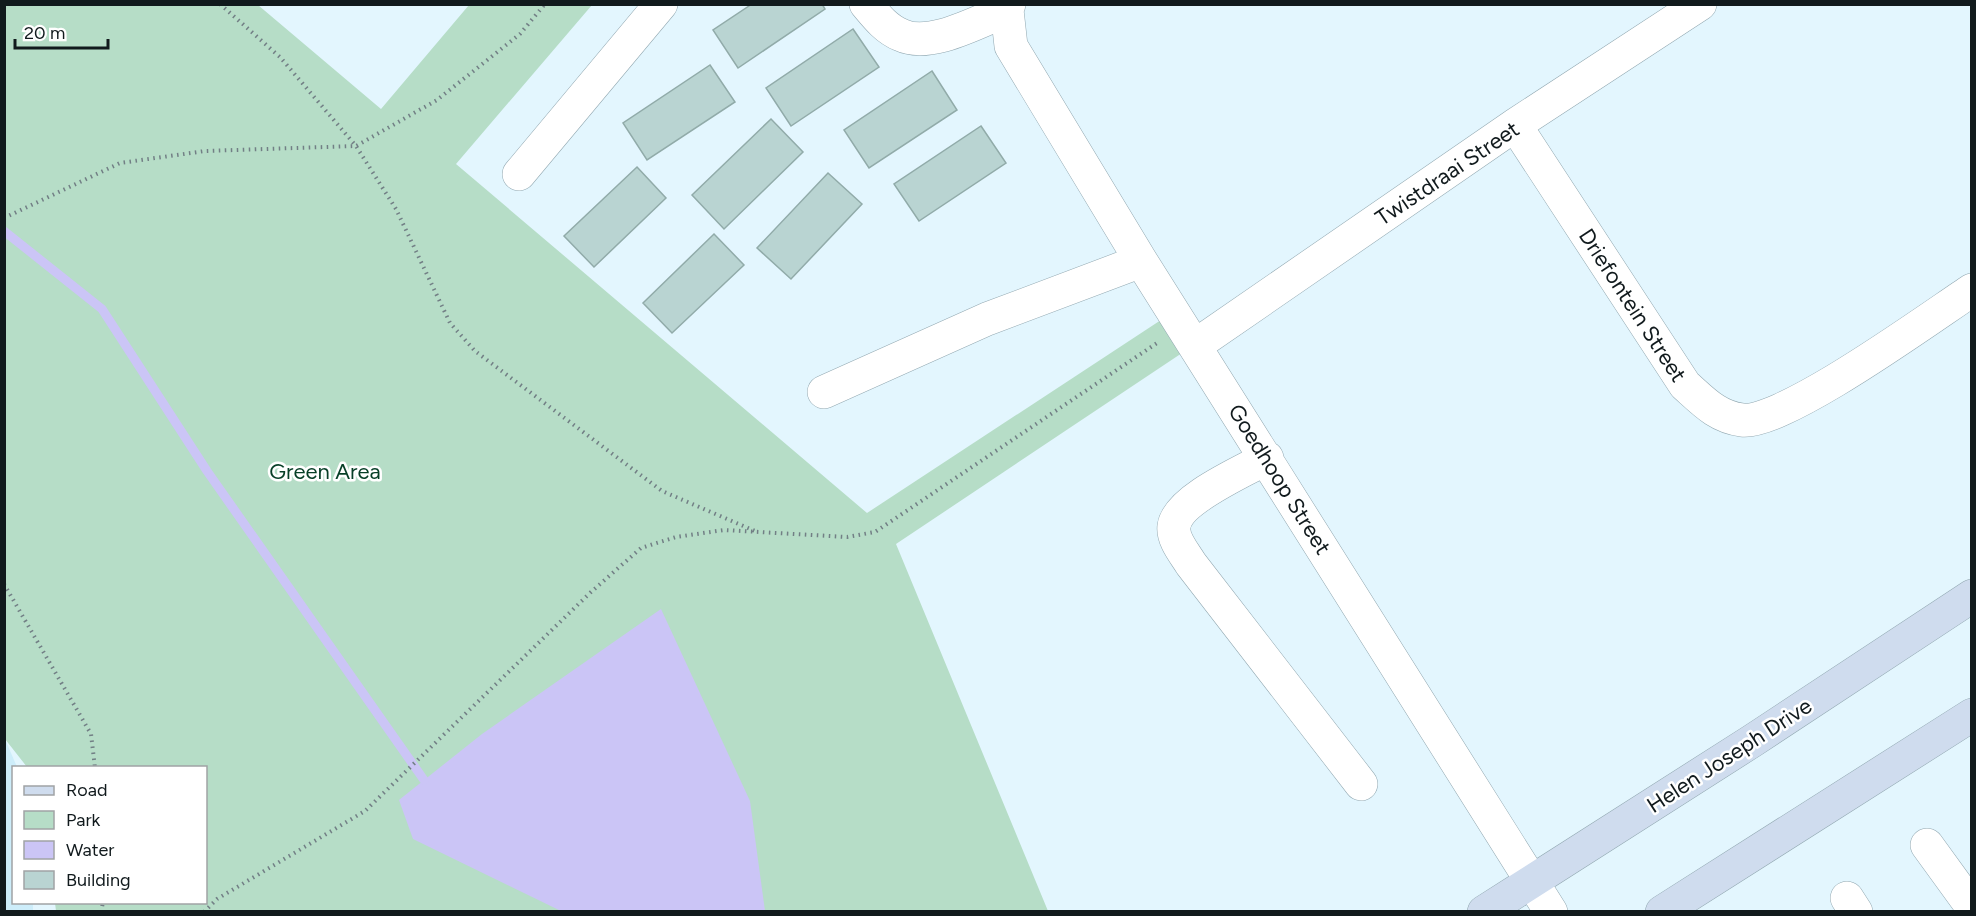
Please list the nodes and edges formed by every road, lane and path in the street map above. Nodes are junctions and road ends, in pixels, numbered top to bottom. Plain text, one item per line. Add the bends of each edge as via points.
1 (220, 4) edge
2 (545, 4) edge
3 (661, 4) edge
4 (866, 4) edge
5 (1700, 4) edge
6 (1008, 7) edge
7 (1515, 125) junction
8 (356, 146) junction
9 (519, 174) dead end
10 (4, 218) edge
11 (1141, 261) junction
12 (1971, 290) edge
13 (1190, 335) junction
14 (824, 392) dead end
15 (1267, 458) junction
16 (760, 533) junction
17 (4, 584) edge
18 (1971, 596) edge
19 (1971, 715) edge
20 (95, 766) edge
21 (1361, 784) dead end
22 (1927, 844) dead end
23 (1533, 880) junction
24 (1971, 907) edge
25 (204, 912) edge
26 (1484, 912) edge
27 (1551, 912) edge
28 (1662, 912) edge

1 - 8 path via 280,57
2 - 8 path via 520,34 437,100
3 - 9 street
4 - 6 street via 883,24 902,36 921,38 941,37
5 - 7 street, Twistdraai Street
6 - 11 street, Goedhoop Street via 1011,46
7 - 12 street, Driefontein Street via 1685,385 1717,413 1743,420 1762,418 1808,397
7 - 13 street, Twistdraai Street
8 - 10 path via 205,151 120,163
8 - 16 path via 396,209 450,323 475,351 662,491
11 - 13 street, Goedhoop Street
11 - 14 street via 987,319
13 - 15 street, Goedhoop Street
13 - 16 path via 875,532 846,537
15 - 21 street via 1190,502 1178,515 1174,528 1178,543
15 - 23 street, Goedhoop Street
16 - 25 path via 724,531 676,537 641,548 365,812
17 - 20 path via 91,734
18 - 23 street, Helen Joseph Drive
19 - 28 street
22 - 24 street
23 - 26 street, Helen Joseph Drive
23 - 27 street, Goedhoop Street

